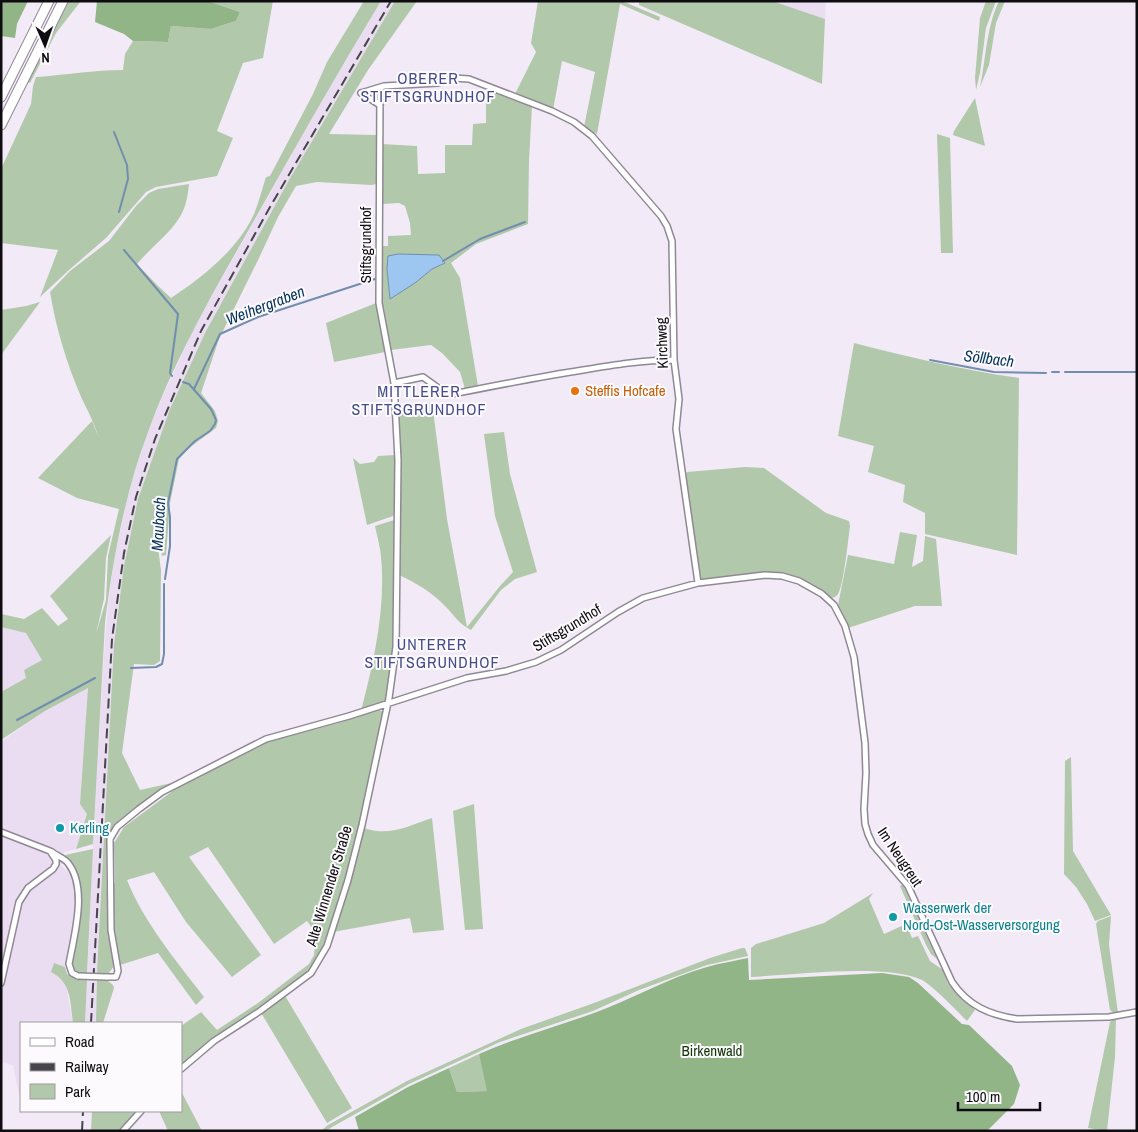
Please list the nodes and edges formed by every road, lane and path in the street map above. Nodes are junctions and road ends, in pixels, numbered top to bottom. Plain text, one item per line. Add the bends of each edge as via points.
1 (49, 1) edge
2 (63, 1) edge
3 (380, 88) junction
4 (1, 97) edge
5 (380, 105) junction
6 (1, 125) edge
7 (674, 360) junction
8 (394, 383) junction
9 (698, 583) junction
10 (834, 605) joint
11 (387, 704) junction
12 (1, 832) edge
13 (50, 851) junction
14 (1, 983) edge
15 (1137, 1012) edge
16 (182, 1068) edge
17 (140, 1112) edge
18 (123, 1131) edge

1 - 4 highway
2 - 6 highway
3 - 5 street, Stiftsgrundhof
3 - 5 street via 361,93
3 - 7 street, Kirchweg via 438,83 453,78 469,79 552,111 592,136 667,226 672,241
5 - 8 street, Stiftsgrundhof via 379,303
7 - 8 street via 550,375 448,395 423,377
7 - 9 street, Kirchweg via 679,399 676,428
8 - 11 street, Stiftsgrundhof via 398,460 396,638
9 - 10 street, Stiftsgrundhof via 748,576 782,576 811,587
9 - 11 street, Stiftsgrundhof via 643,598 561,650 536,662 467,678
10 - 15 street, Im Neugreut via 854,657 865,742 864,809 868,834 873,845 908,886 959,993 984,1011 1017,1019 1109,1017
11 - 13 street, bridge via 266,739 162,792 117,827 110,839 111,930 118,971 116,977 72,973 69,964 79,898 75,878 66,861
11 - 16 street, Alte Winnender Straße via 362,826 327,946 311,973 214,1041
12 - 13 street
13 - 14 street via 56,866 28,888 20,902
17 - 18 street

